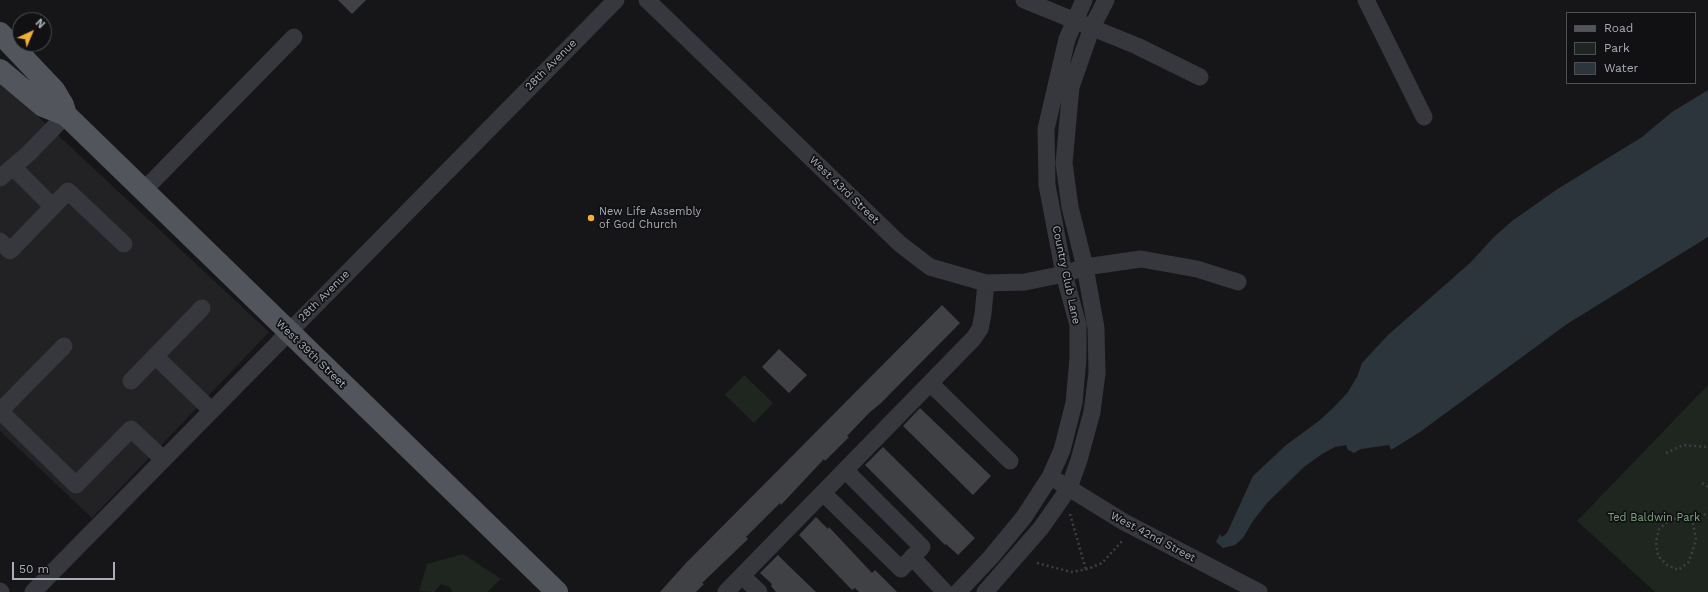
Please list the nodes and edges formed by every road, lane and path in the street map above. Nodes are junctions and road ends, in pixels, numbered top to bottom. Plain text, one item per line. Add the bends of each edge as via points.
1 (616, 0) edge
2 (647, 0) edge
3 (1024, 0) edge
4 (1084, 0) edge
5 (1106, 0) edge
6 (1366, 0) edge
7 (1074, 20) junction
8 (1092, 27) junction
9 (0, 33) edge
10 (294, 37) dead end
11 (0, 70) edge
12 (1200, 77) dead end
13 (66, 116) junction
14 (1424, 117) dead end
15 (7, 173) edge
16 (143, 191) junction
17 (53, 207) junction
18 (0, 241) edge
19 (124, 244) dead end
20 (1085, 267) junction
21 (1064, 274) junction
22 (1238, 282) dead end
23 (986, 283) junction
24 (202, 308) dead end
25 (288, 332) junction
26 (64, 346) dead end
27 (155, 356) junction
28 (131, 381) dead end
29 (930, 383) junction
30 (211, 410) junction
31 (1708, 447) edge
32 (1666, 453) dead end
33 (163, 459) junction
34 (1010, 461) dead end
35 (845, 470) junction
36 (1050, 477) junction
37 (1702, 483) dead end
38 (1708, 487) edge
39 (1069, 488) junction
40 (823, 492) junction
41 (1708, 512) edge
42 (1070, 514) dead end
43 (1692, 518) junction
44 (1123, 540) dead end
45 (912, 557) junction
46 (1037, 563) dead end
47 (1086, 570) junction
48 (742, 576) junction
49 (33, 592) edge
50 (557, 592) edge
51 (726, 592) edge
52 (758, 592) edge
53 (945, 592) edge
54 (958, 592) edge
55 (985, 592) edge
56 (1259, 592) edge

1 - 25 street, 28th Avenue
2 - 23 street, West 43rd Street via 900,244 930,267
3 - 7 street
4 - 7 street, Country Club Lane
5 - 8 street, Country Club Lane
6 - 14 street
7 - 8 street
7 - 21 street, Country Club Lane via 1067,39 1046,129 1047,185
8 - 12 street
8 - 20 street, Country Club Lane via 1070,87 1064,163 1070,207
9 - 13 main road, West 39th Street via 54,90
10 - 16 street
11 - 13 main road, West 39th Street via 43,106
13 - 15 street
13 - 16 main road, West 39th Street
15 - 17 street
16 - 25 main road, West 39th Street
17 - 18 street via 10,251
17 - 19 street via 68,191
20 - 21 street, West 43rd Street
20 - 22 street, West 43rd Street via 1141,259 1190,268
20 - 39 street, Country Club Lane via 1096,328 1097,373 1092,412
21 - 23 street, West 43rd Street via 1026,282
21 - 36 street, Country Club Lane via 1078,325 1078,358 1074,403 1062,450
23 - 29 street via 980,329
24 - 27 street
25 - 30 street, 28th Avenue
25 - 50 main road, West 39th Street
26 - 33 street via 0,411 76,485 131,429
27 - 28 street
27 - 30 street
29 - 34 street
29 - 35 street
30 - 33 street, 28th Avenue
31 - 32 path via 1683,445
33 - 49 street, 28th Avenue
35 - 40 street
35 - 45 street via 922,547
36 - 39 street, West 42nd Street
36 - 54 street, Country Club Lane via 1024,517
37 - 38 path
39 - 55 street, Country Club Lane via 1041,528
39 - 56 street, West 42nd Street via 1124,522
40 - 45 street via 901,569
40 - 48 street
41 - 43 path
42 - 47 path
43 - 43 path via 1671,519 1659,529 1656,542 1658,556 1667,565 1678,570 1688,563 1694,550 1696,539
44 - 47 path via 1102,563
45 - 53 street
46 - 47 path via 1071,572
48 - 51 street
48 - 52 street

